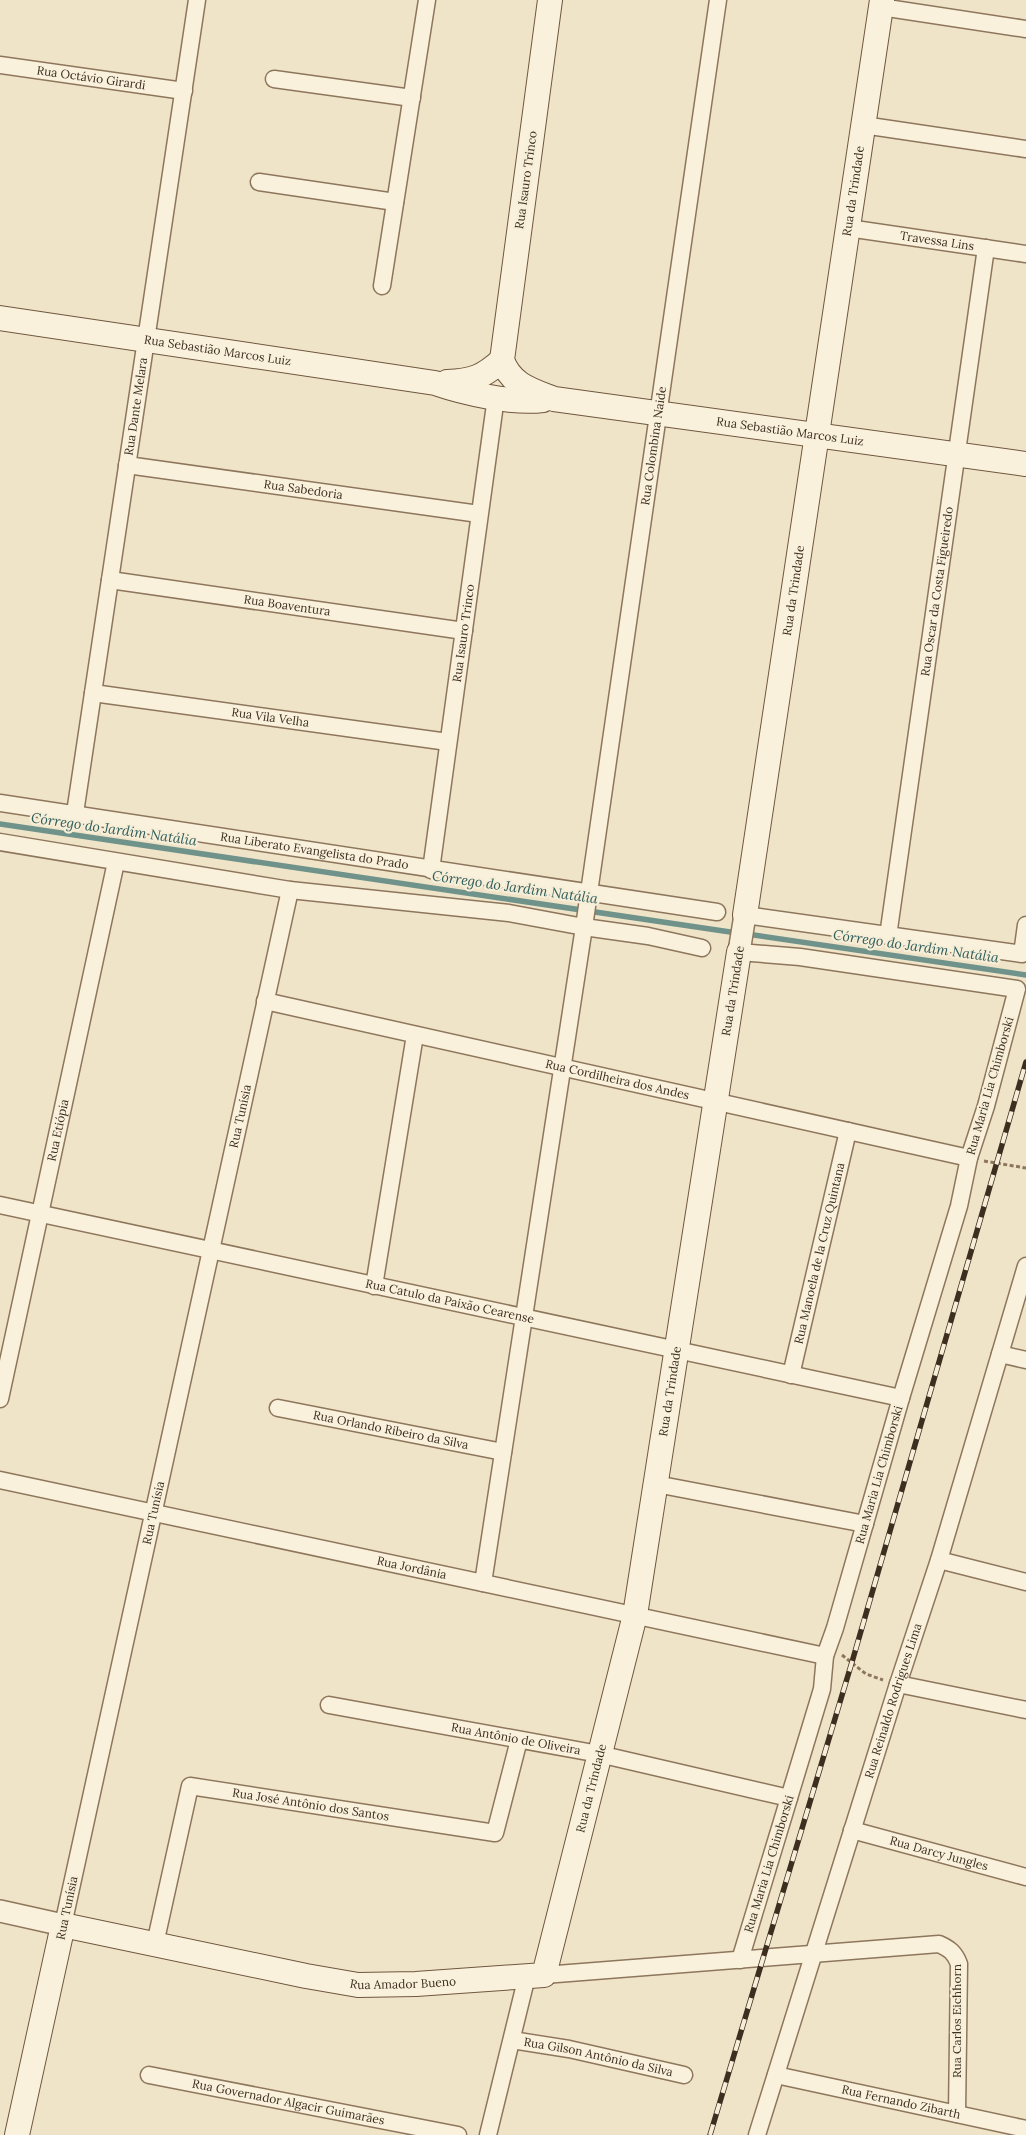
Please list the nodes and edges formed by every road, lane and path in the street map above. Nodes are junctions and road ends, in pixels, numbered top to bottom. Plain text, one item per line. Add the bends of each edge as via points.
1 (198, 0) edge
2 (428, 0) edge
3 (550, 0) edge
4 (718, 0) edge
5 (881, 3) edge
6 (1026, 29) edge
7 (0, 65) edge
8 (274, 79) dead end
9 (184, 91) junction
10 (412, 98) junction
11 (863, 125) junction
12 (1026, 149) edge
13 (259, 182) dead end
14 (395, 202) junction
15 (848, 228) junction
16 (986, 248) junction
17 (1026, 254) edge
18 (382, 286) dead end
19 (0, 318) edge
20 (146, 339) junction
21 (502, 360) junction
22 (435, 382) junction
23 (496, 397) junction
24 (554, 399) junction
25 (658, 412) junction
26 (817, 434) junction
27 (957, 455) junction
28 (1026, 464) edge
29 (127, 465) junction
30 (479, 514) junction
31 (110, 580) junction
32 (464, 631) junction
33 (93, 693) junction
34 (448, 742) junction
35 (0, 803) edge
36 (75, 813) junction
37 (0, 842) edge
38 (116, 862) junction
39 (431, 870) junction
40 (290, 890) junction
41 (589, 892) junction
42 (717, 912) dead end
43 (745, 915) junction
44 (1026, 925) edge
45 (584, 927) junction
46 (888, 936) junction
47 (702, 948) dead end
48 (739, 952) junction
49 (265, 1001) junction
50 (415, 1035) junction
51 (562, 1068) junction
52 (715, 1102) junction
53 (848, 1131) junction
54 (969, 1158) junction
55 (1026, 1168) edge
56 (0, 1205) edge
57 (40, 1214) junction
58 (211, 1250) junction
59 (1026, 1266) edge
60 (374, 1286) junction
61 (524, 1318) junction
62 (677, 1350) junction
63 (1000, 1354) junction
64 (1026, 1360) edge
65 (791, 1375) junction
66 (900, 1398) junction
67 (0, 1399) edge
68 (278, 1408) dead end
69 (503, 1452) junction
70 (0, 1480) edge
71 (656, 1484) junction
72 (153, 1512) junction
73 (865, 1524) junction
74 (939, 1560) junction
75 (1026, 1582) edge
76 (483, 1583) junction
77 (635, 1615) junction
78 (825, 1656) junction
79 (898, 1684) junction
80 (329, 1705) dead end
81 (1026, 1710) edge
82 (519, 1740) junction
83 (599, 1754) junction
84 (789, 1798) junction
85 (852, 1830) junction
86 (1026, 1877) edge
87 (0, 1911) edge
88 (63, 1925) junction
89 (155, 1944) junction
90 (813, 1955) junction
91 (740, 1960) junction
92 (535, 1975) junction
93 (512, 2040) junction
94 (776, 2074) junction
95 (149, 2075) dead end
96 (684, 2075) dead end
97 (957, 2114) junction
98 (1026, 2129) edge
99 (17, 2135) edge
100 (458, 2135) edge
101 (488, 2135) edge
102 (757, 2135) edge

1 - 9 street, Rua Dante Melara
2 - 10 street
3 - 21 main road, Rua Isauro Trinco
4 - 25 street, Rua Colombina Naide
5 - 6 street
5 - 11 main road, Rua da Trindade
7 - 9 street, Rua Octávio Girardi
8 - 10 street
9 - 20 street, Rua Dante Melara
10 - 14 street
11 - 12 street
11 - 15 main road, Rua da Trindade
13 - 14 street
14 - 18 street
15 - 16 street, Travessa Lins
15 - 26 main road, Rua da Trindade
16 - 17 street, Travessa Lins
16 - 27 street, Rua Oscar da Costa Figueiredo
19 - 20 main road, Rua Sebastião Marcos Luiz
20 - 22 main road, Rua Sebastião Marcos Luiz
20 - 29 street, Rua Dante Melara
21 - 22 main road, Rua Sebastião Marcos Luiz via 480,378
21 - 24 main road, Rua Sebastião Marcos Luiz via 506,371 518,384
22 - 23 main road, Rua Sebastião Marcos Luiz via 463,392
23 - 24 main road, Rua Sebastião Marcos Luiz via 529,401
23 - 30 street, Rua Isauro Trinco
24 - 25 main road, Rua Sebastião Marcos Luiz
25 - 26 main road, Rua Sebastião Marcos Luiz
25 - 41 street, Rua Colombina Naide
26 - 27 main road, Rua Sebastião Marcos Luiz
26 - 43 main road, Rua da Trindade
27 - 28 main road, Rua Sebastião Marcos Luiz
27 - 46 street, Rua Oscar da Costa Figueiredo
29 - 30 street, Rua Sabedoria
29 - 31 street, Rua Dante Melara
30 - 32 street, Rua Isauro Trinco
31 - 32 street, Rua Boaventura
31 - 33 street, Rua Dante Melara
32 - 34 street, Rua Isauro Trinco
33 - 34 street, Rua Vila Velha
33 - 36 street, Rua Dante Melara
34 - 39 street, Rua Isauro Trinco
35 - 36 street, Rua Liberato Evangelista do Prado
36 - 39 street, Rua Liberato Evangelista do Prado
37 - 38 street
38 - 40 street
38 - 57 street, Rua Etiópia
39 - 41 street, Rua Liberato Evangelista do Prado
40 - 45 street via 502,912
40 - 49 street, Rua Tunísia
41 - 42 street, Rua Liberato Evangelista do Prado
41 - 45 street, Rua Colombina Naide
43 - 46 street
43 - 48 street, Rua da Trindade
44 - 46 street via 1022,954
45 - 47 street
45 - 51 street, Rua Colombina Naide
48 - 52 main road, Rua da Trindade
48 - 54 street, Rua Maria Lia Chimborski via 800,957 1017,989
49 - 50 street, Rua Cordilheira dos Andes
49 - 58 street, Rua Tunísia
50 - 51 street, Rua Cordilheira dos Andes
50 - 60 street
51 - 52 street, Rua Cordilheira dos Andes
51 - 61 street, Rua Colombina Naide
52 - 53 street, Rua Cordilheira dos Andes
52 - 62 main road, Rua da Trindade
53 - 54 street, Rua Cordilheira dos Andes
53 - 65 street, Rua Manoela de la Cruz Quintana
54 - 55 path
54 - 66 street, Rua Maria Lia Chimborski via 959,1206
56 - 57 street, Rua Catulo da Paixão Cearense
57 - 58 street, Rua Catulo da Paixão Cearense
57 - 67 street, Rua Etiópia
58 - 60 street, Rua Catulo da Paixão Cearense
58 - 72 street, Rua Tunísia
59 - 63 street, Rua Reinaldo Rodrigues Lima
60 - 61 street, Rua Catulo da Paixão Cearense
61 - 62 street, Rua Catulo da Paixão Cearense
61 - 69 street, Rua Colombina Naide
62 - 65 street, Rua Catulo da Paixão Cearense
62 - 71 main road, Rua da Trindade
63 - 64 street
63 - 74 street, Rua Reinaldo Rodrigues Lima
65 - 66 street, Rua Catulo da Paixão Cearense
66 - 73 street, Rua Maria Lia Chimborski
68 - 69 street, Rua Orlando Ribeiro da Silva
69 - 76 street, Rua Colombina Naide
70 - 72 street, Rua Jordânia
71 - 73 street
71 - 77 main road, Rua da Trindade
72 - 76 street, Rua Jordânia
72 - 88 street, Rua Tunísia
73 - 78 street, Rua Maria Lia Chimborski
74 - 75 street
74 - 79 street, Rua Reinaldo Rodrigues Lima
76 - 77 street, Rua Jordânia
77 - 78 street, Rua Jordânia
77 - 83 main road, Rua da Trindade
78 - 79 path via 843,1655 866,1674
78 - 84 street, Rua Maria Lia Chimborski via 822,1689
79 - 81 street
79 - 85 street, Rua Reinaldo Rodrigues Lima
80 - 82 street, Rua Antônio de Oliveira
82 - 83 street, Rua Antônio de Oliveira
82 - 89 street, Rua José Antônio dos Santos via 495,1833 190,1786
83 - 84 street, Rua Antônio de Oliveira
83 - 92 main road, Rua da Trindade
84 - 91 street, Rua Maria Lia Chimborski
85 - 86 street, Rua Darcy Jungles
85 - 90 street, Rua Reinaldo Rodrigues Lima
87 - 88 street, Rua Amador Bueno
88 - 89 main road, Rua Amador Bueno
88 - 99 main road, Rua Tunísia
89 - 92 main road, Rua Amador Bueno via 358,1984 416,1984
90 - 91 street, Rua Amador Bueno
90 - 94 street, Rua Reinaldo Rodrigues Lima
90 - 97 street, Rua Carlos Eichhorn via 927,1944 949,1948 959,1964
91 - 92 street, Rua Amador Bueno
92 - 93 street, Rua da Trindade
93 - 96 street, Rua Gilson Antônio da Silva via 569,2049
93 - 101 street, Rua da Trindade
94 - 97 street, Rua Fernando Zibarth
94 - 102 street, Rua Reinaldo Rodrigues Lima
95 - 100 street, Rua Governador Algacir Guimarães
97 - 98 street, Rua Fernando Zibarth

